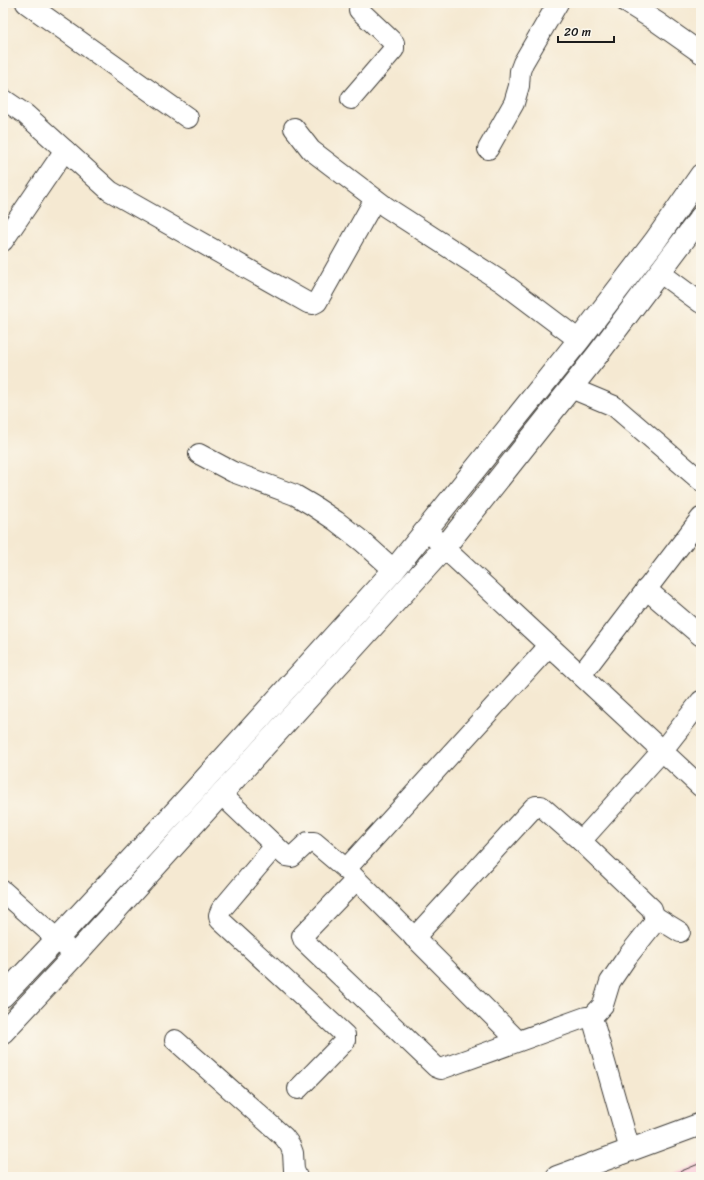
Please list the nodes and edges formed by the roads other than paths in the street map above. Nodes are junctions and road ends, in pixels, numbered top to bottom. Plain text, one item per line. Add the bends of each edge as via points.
1 (26, 3) edge
2 (558, 3) edge
3 (626, 3) edge
4 (359, 5) edge
5 (701, 53) edge
6 (3, 99) edge
7 (351, 99) dead end
8 (188, 118) dead end
9 (294, 128) dead end
10 (488, 149) dead end
11 (65, 150) junction
12 (701, 175) edge
13 (375, 199) junction
14 (701, 217) edge
15 (3, 241) edge
16 (659, 272) junction
17 (701, 303) edge
18 (579, 340) junction
19 (571, 388) junction
20 (198, 454) dead end
21 (701, 481) edge
22 (701, 518) edge
23 (427, 529) junction
24 (444, 548) junction
25 (394, 570) junction
26 (646, 589) junction
27 (701, 636) edge
28 (549, 646) junction
29 (581, 675) junction
30 (701, 701) edge
31 (662, 751) junction
32 (701, 787) edge
33 (221, 794) junction
34 (581, 841) junction
35 (275, 846) junction
36 (351, 875) junction
37 (3, 890) edge
38 (654, 916) junction
39 (680, 932) dead end
40 (414, 938) junction
41 (57, 939) junction
42 (76, 955) junction
43 (3, 996) edge
44 (590, 1019) junction
45 (3, 1032) edge
46 (175, 1040) dead end
47 (518, 1041) junction
48 (298, 1089) dead end
49 (701, 1124) edge
50 (630, 1150) junction
51 (297, 1177) edge
52 (557, 1177) edge

1 - 8 street
2 - 10 street via 523,64 514,102
3 - 5 street
4 - 7 street via 395,46
6 - 11 street via 25,114
9 - 13 street via 311,150
11 - 13 street via 110,191 313,304 317,302
11 - 15 street
12 - 18 main road via 655,241
13 - 18 street via 502,282
14 - 16 main road
16 - 17 street
16 - 19 main road
18 - 23 main road
19 - 21 street via 614,406
19 - 24 main road
20 - 25 street via 233,472 295,495 312,505 363,542
22 - 26 street
23 - 24 street
23 - 25 main road
24 - 28 street
24 - 33 main road
25 - 41 main road
26 - 27 street
26 - 29 street
28 - 29 street
28 - 36 street
29 - 31 street
30 - 31 street
31 - 32 street
31 - 34 street
33 - 35 street
33 - 42 main road
34 - 38 street via 652,909
34 - 40 street via 541,806 534,807
35 - 36 street via 286,856 292,857 308,842 314,842
35 - 48 street via 219,915 220,920 345,1035 345,1041
36 - 40 street
36 - 47 street via 302,936 304,941 436,1067 442,1069
37 - 41 street
38 - 39 street
38 - 44 street via 654,923 610,982 604,1005
40 - 47 street
41 - 42 street
41 - 43 main road
42 - 45 main road
44 - 47 street via 586,1017
44 - 50 street via 594,1024
46 - 51 street via 284,1137 290,1145
49 - 50 main road
50 - 52 main road

